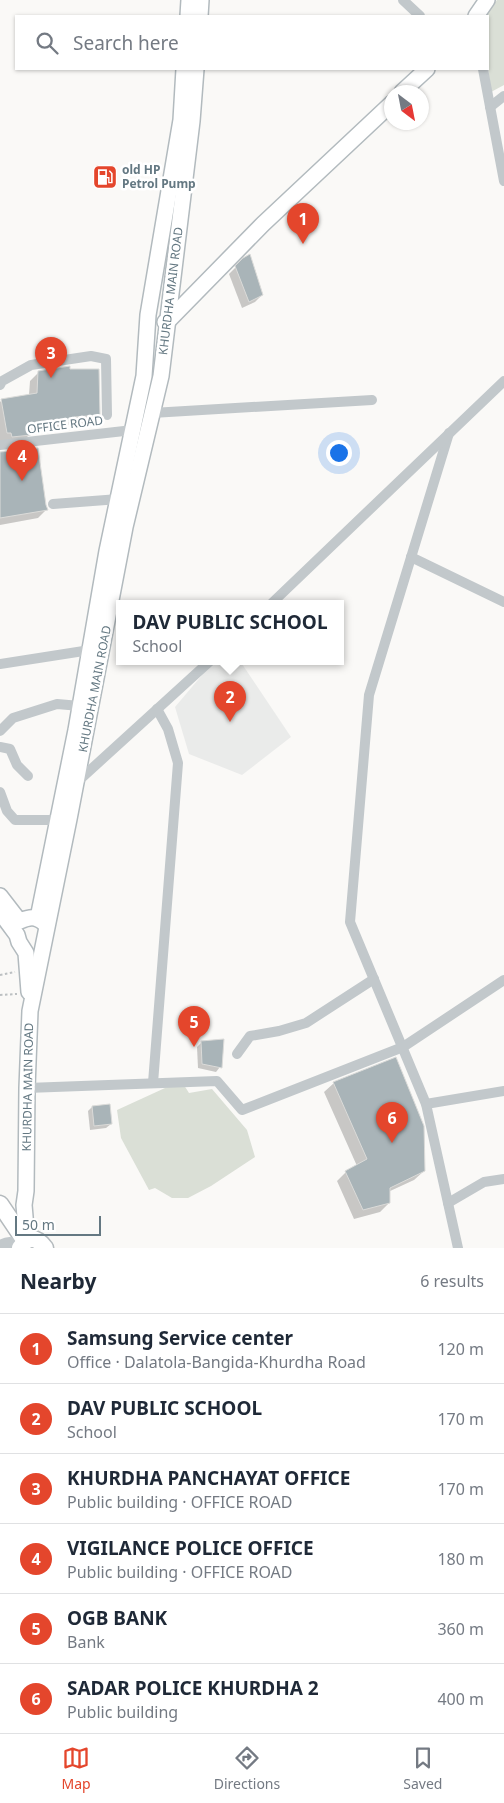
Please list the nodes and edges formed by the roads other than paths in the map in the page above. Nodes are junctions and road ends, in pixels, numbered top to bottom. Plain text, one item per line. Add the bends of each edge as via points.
1 (189, 0) edge
2 (201, 0) edge
3 (403, 0) edge
4 (487, 0) edge
5 (188, 15) edge
6 (200, 15) edge
7 (419, 15) edge
8 (477, 15) edge
9 (184, 70) edge
10 (196, 70) edge
11 (426, 70) edge
12 (483, 70) edge
13 (410, 85) edge
14 (504, 96) edge
15 (490, 108) junction
16 (384, 111) edge
17 (504, 181) edge
18 (148, 321) junction
19 (167, 322) junction
20 (504, 381) edge
21 (0, 385) edge
22 (372, 400) dead end
23 (152, 413) junction
24 (107, 415) dead end
25 (133, 430) junction
26 (449, 434) junction
27 (0, 445) edge
28 (119, 499) junction
29 (53, 504) dead end
30 (411, 557) junction
31 (275, 600) edge
32 (504, 602) edge
33 (90, 650) junction
34 (0, 664) edge
35 (206, 665) edge
36 (80, 706) junction
37 (157, 709) junction
38 (0, 731) edge
39 (0, 747) edge
40 (28, 776) dead end
41 (76, 783) junction
42 (0, 792) edge
43 (58, 820) junction
44 (0, 896) edge
45 (0, 912) edge
46 (38, 918) junction
47 (18, 928) junction
48 (47, 932) junction
49 (44, 948) junction
50 (26, 953) junction
51 (374, 979) junction
52 (504, 980) edge
53 (30, 1011) junction
54 (403, 1047) junction
55 (237, 1054) dead end
56 (153, 1083) junction
57 (27, 1088) junction
58 (504, 1091) edge
59 (426, 1104) junction
60 (504, 1179) edge
61 (448, 1203) junction
62 (0, 1204) edge
63 (0, 1213) edge
64 (34, 1245) edge
65 (0, 1248) edge
66 (458, 1248) edge

1 - 5 main road
2 - 6 main road
3 - 7 street
4 - 8 main road
9 - 18 main road, KHURDHA MAIN ROAD via 181,120
10 - 19 main road, KHURDHA MAIN ROAD
11 - 13 main road
12 - 15 street
14 - 15 street
15 - 17 street
16 - 19 main road via 263,224
18 - 19 main road
18 - 25 main road, KHURDHA MAIN ROAD via 144,376
19 - 23 main road, KHURDHA MAIN ROAD
20 - 26 street
21 - 24 street, OFFICE ROAD via 31,364 91,356 106,359
22 - 23 street
23 - 41 main road, KHURDHA MAIN ROAD via 125,527
25 - 27 street, OFFICE ROAD
25 - 28 main road, KHURDHA MAIN ROAD
26 - 30 street
26 - 31 street
28 - 29 street
28 - 33 main road, KHURDHA MAIN ROAD
30 - 32 street
30 - 51 street via 368,705 350,922
33 - 34 street
33 - 36 main road, KHURDHA MAIN ROAD
35 - 37 street
36 - 38 street via 57,704 13,718
36 - 43 main road, KHURDHA MAIN ROAD
37 - 41 street
37 - 56 street via 168,729 178,763
39 - 40 street via 10,749 17,765
41 - 48 main road, KHURDHA MAIN ROAD
42 - 43 street via 7,811 15,820
43 - 46 main road, KHURDHA MAIN ROAD
44 - 47 main road
45 - 47 main road
46 - 47 main road via 29,917
46 - 48 main road
47 - 50 main road via 19,942
48 - 49 main road, KHURDHA MAIN ROAD
49 - 50 main road
49 - 53 main road, KHURDHA MAIN ROAD
50 - 53 main road
51 - 54 street
51 - 55 street via 306,1023 250,1036
52 - 54 street
53 - 57 main road, KHURDHA MAIN ROAD
54 - 56 street via 242,1110 217,1081
54 - 59 street
56 - 57 street
57 - 64 main road, KHURDHA MAIN ROAD via 24,1205
58 - 59 street
59 - 61 street
60 - 61 street via 484,1182
61 - 66 street
62 - 64 main road
63 - 64 main road
64 - 65 street via 8,1243

